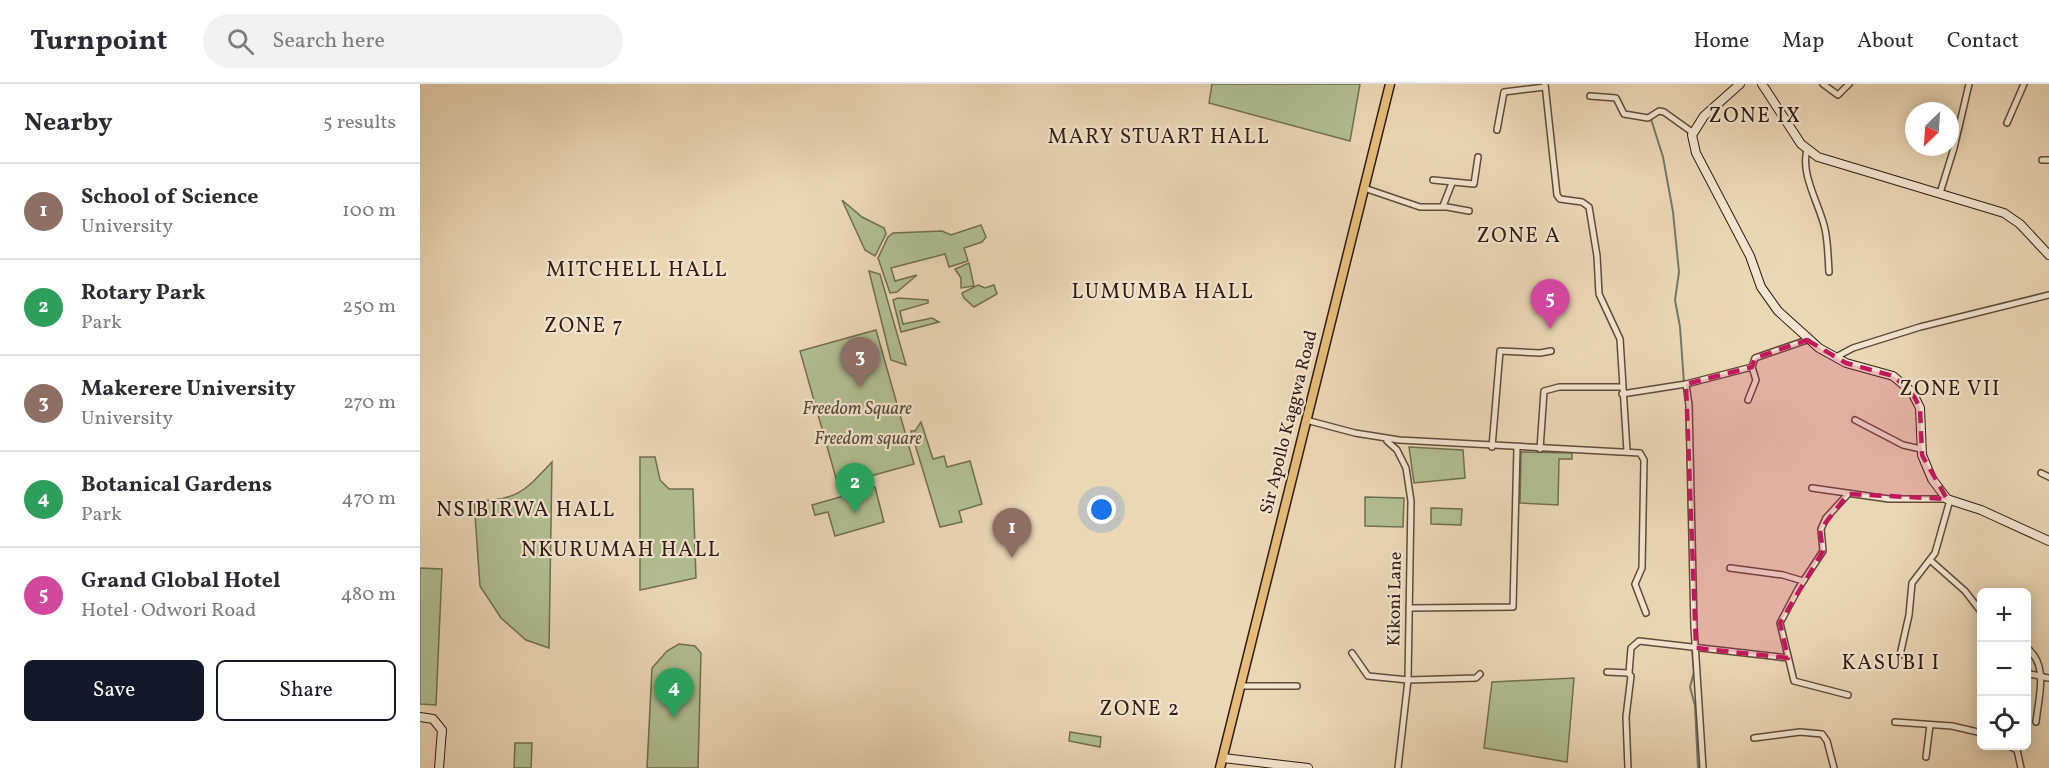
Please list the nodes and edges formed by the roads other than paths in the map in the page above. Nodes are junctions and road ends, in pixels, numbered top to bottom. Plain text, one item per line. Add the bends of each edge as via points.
1 (1390, 84) edge
2 (1740, 84) edge
3 (1762, 84) edge
4 (1823, 84) edge
5 (1848, 84) edge
6 (1969, 84) edge
7 (2024, 84) edge
8 (1545, 85) edge
9 (1590, 96) dead end
10 (2007, 123) dead end
11 (1497, 130) dead end
12 (1693, 130) junction
13 (1807, 150) junction
14 (1478, 157) dead end
15 (2042, 160) dead end
16 (2049, 160) edge
17 (1433, 180) dead end
18 (1452, 183) junction
19 (1364, 188) junction
20 (1940, 193) junction
21 (1443, 206) junction
22 (1469, 211) dead end
23 (2049, 255) edge
24 (1829, 272) dead end
25 (2049, 295) edge
26 (1807, 340) junction
27 (1551, 351) dead end
28 (1835, 358) junction
29 (1752, 367) junction
30 (1686, 384) junction
31 (1622, 390) junction
32 (1748, 400) dead end
33 (1305, 419) junction
34 (1855, 420) dead end
35 (1383, 439) junction
36 (1492, 447) junction
37 (1517, 448) junction
38 (1540, 448) junction
39 (1921, 449) junction
40 (1627, 451) junction
41 (2041, 473) dead end
42 (2049, 477) edge
43 (1812, 488) dead end
44 (1848, 494) junction
45 (1949, 500) junction
46 (2049, 541) edge
47 (1930, 560) junction
48 (1730, 568) dead end
49 (1803, 581) junction
50 (1977, 607) edge
51 (1410, 608) junction
52 (1646, 613) dead end
53 (1696, 648) junction
54 (2031, 651) edge
55 (1353, 653) dead end
56 (1900, 656) dead end
57 (1788, 658) junction
58 (1607, 672) dead end
59 (1480, 674) dead end
60 (1629, 674) junction
61 (2031, 674) edge
62 (2048, 678) edge
63 (1408, 680) junction
64 (1240, 686) junction
65 (1297, 686) dead end
66 (1848, 694) dead end
67 (420, 717) edge
68 (1895, 722) dead end
69 (2036, 722) dead end
70 (1930, 725) junction
71 (1977, 732) edge
72 (1754, 738) dead end
73 (2017, 750) edge
74 (1926, 757) dead end
75 (1222, 759) junction
76 (1292, 767) edge
77 (439, 768) edge
78 (1220, 768) edge
79 (1308, 768) edge
80 (1398, 768) edge
81 (1628, 768) edge
82 (1703, 768) edge
83 (1834, 768) edge
84 (2021, 768) edge

1 - 19 main road, Sir Apollo Kaggwa Road
2 - 12 street
3 - 13 street
4 - 5 street via 1838,95
6 - 20 street
7 - 10 street
8 - 11 street via 1504,92
8 - 31 street via 1557,195 1589,207 1599,294 1620,339
9 - 12 street via 1616,98 1624,114 1633,116 1648,118 1664,112
12 - 26 street via 1696,153 1750,256 1761,287 1778,312
13 - 20 street via 1832,163
13 - 24 street via 1812,191 1825,228
14 - 18 street via 1474,184
15 - 16 street
17 - 18 street
18 - 21 street
19 - 21 street via 1420,207
19 - 33 main road, Sir Apollo Kaggwa Road
20 - 23 street via 2004,213
21 - 22 street
25 - 28 street via 1920,327 1853,348
26 - 28 street
26 - 29 street via 1755,358
27 - 36 street via 1500,351
28 - 39 street via 1886,373 1907,388 1920,408
29 - 30 street
29 - 32 street via 1756,380
30 - 31 street
30 - 53 street
31 - 38 street via 1559,387 1544,391
31 - 40 street
33 - 35 street
33 - 64 main road, Sir Apollo Kaggwa Road
34 - 39 street via 1903,445
35 - 36 street
35 - 51 street, Kikoni Lane via 1396,450 1408,476
36 - 37 street
37 - 38 street
37 - 51 street via 1513,607
38 - 40 street
39 - 45 street via 1932,479
40 - 52 street via 1644,457 1642,568 1635,584
41 - 42 street
43 - 44 street
44 - 45 street
44 - 49 street via 1826,518 1820,530 1823,551
45 - 46 street
45 - 47 street
47 - 50 street
47 - 56 street via 1912,583
48 - 49 street
49 - 57 street via 1780,623
51 - 63 street, Kikoni Lane
53 - 57 street
53 - 60 street via 1639,641 1631,648
53 - 82 street
54 - 62 street via 2043,663
55 - 63 street via 1366,675
57 - 66 street via 1792,679 1797,683
58 - 60 street
59 - 63 street via 1474,679
60 - 81 street
61 - 62 street
62 - 69 street via 2040,695
63 - 80 street, Kikoni Lane
64 - 65 street
64 - 75 main road, Sir Apollo Kaggwa Road
67 - 77 street via 433,719 442,730
68 - 70 street
70 - 71 street
70 - 74 street
72 - 83 street via 1800,732 1822,734
73 - 84 street
75 - 76 street
75 - 78 main road, Sir Apollo Kaggwa Road
76 - 79 street

